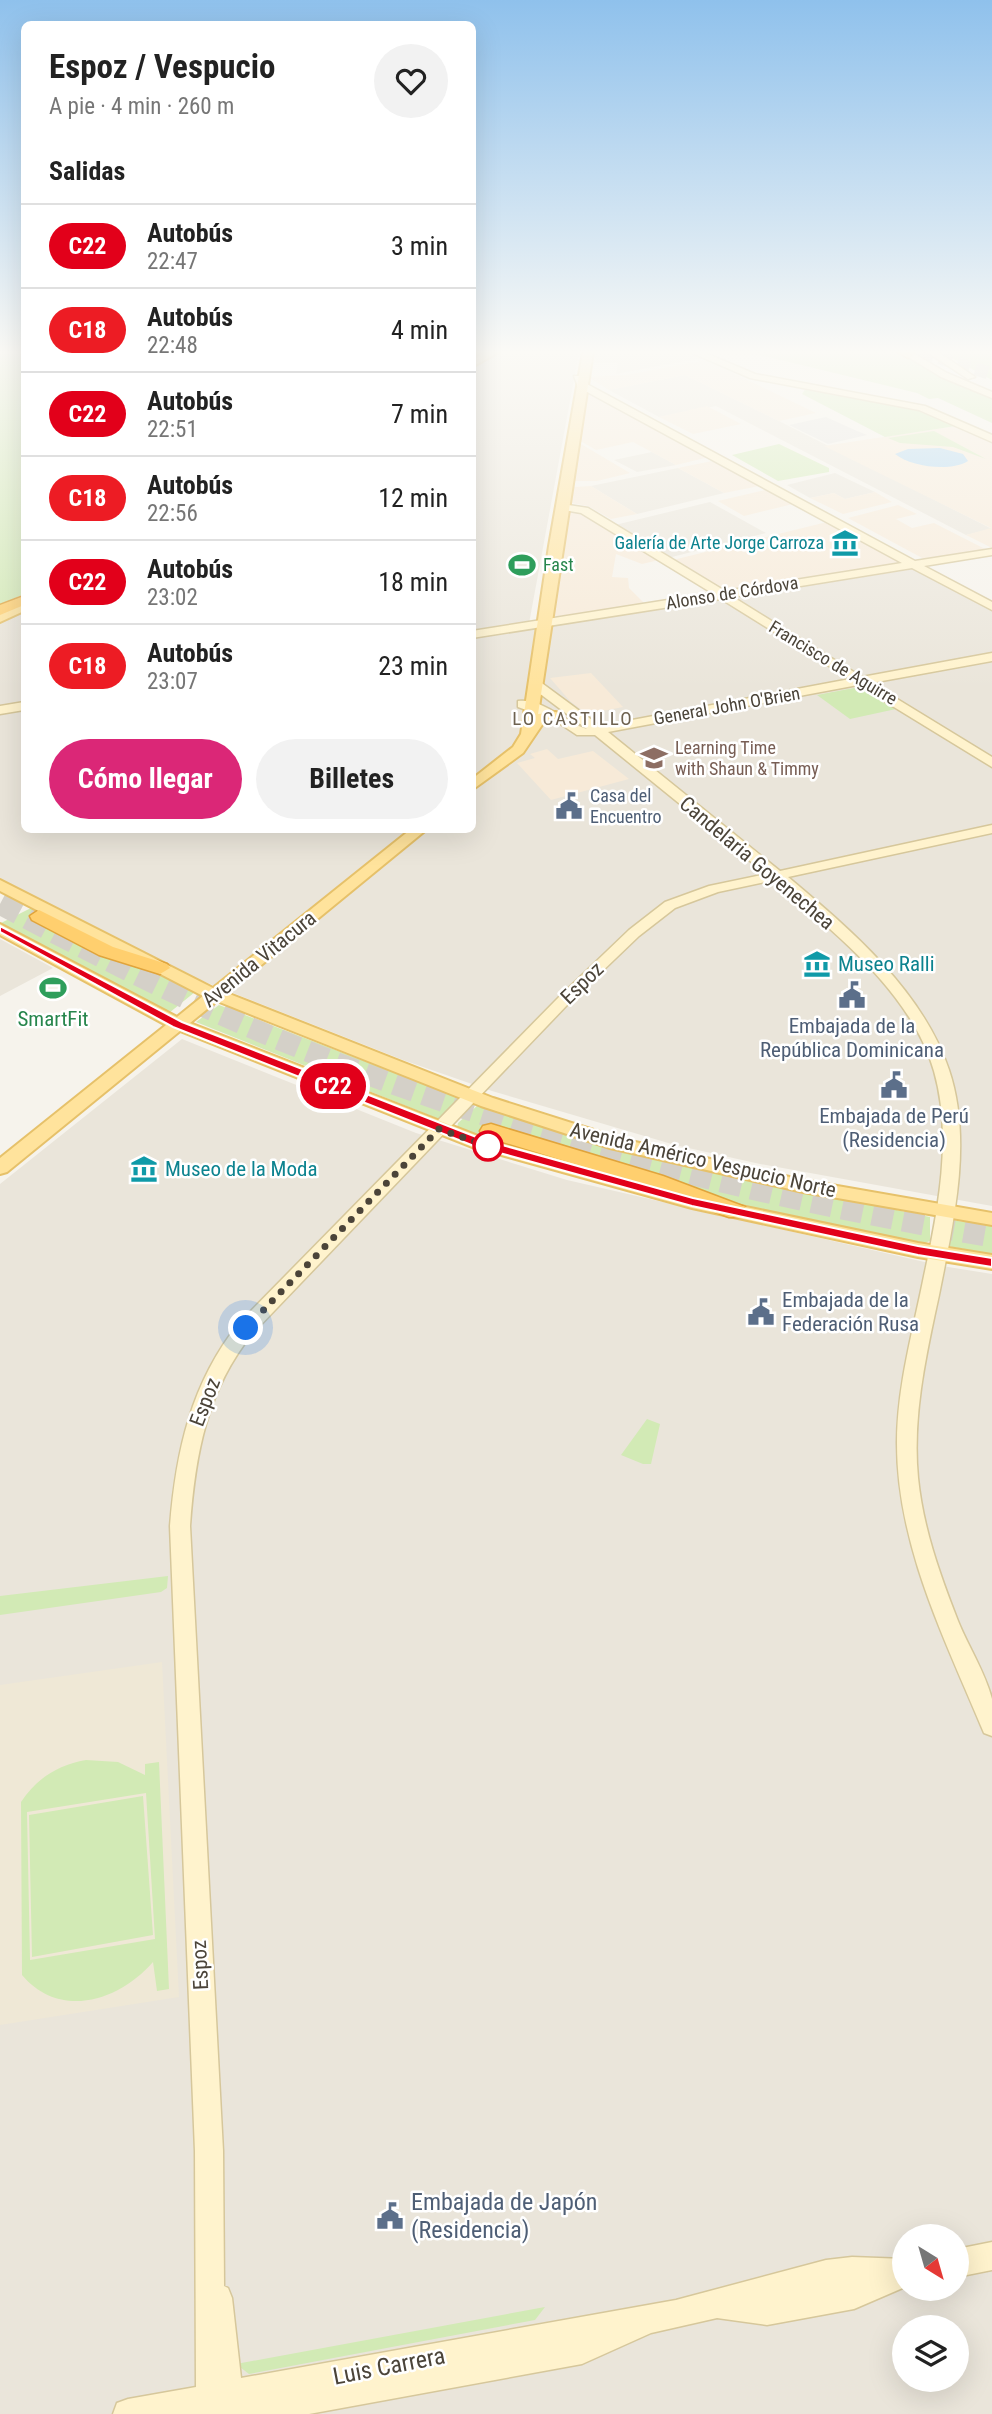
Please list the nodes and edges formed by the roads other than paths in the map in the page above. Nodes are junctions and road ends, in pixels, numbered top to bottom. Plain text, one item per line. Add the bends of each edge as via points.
1 (566, 465) edge
2 (736, 465) edge
3 (560, 501) junction
4 (992, 552) edge
5 (919, 564) junction
6 (722, 595) junction
7 (992, 598) edge
8 (21, 601) edge
9 (992, 607) edge
10 (21, 608) edge
11 (0, 611) edge
12 (0, 618) edge
13 (539, 624) junction
14 (476, 634) edge
15 (992, 657) edge
16 (862, 681) junction
17 (535, 684) junction
18 (21, 706) edge
19 (527, 707) junction
20 (0, 710) edge
21 (556, 716) junction
22 (589, 732) junction
23 (528, 734) junction
24 (992, 763) edge
25 (476, 773) edge
26 (476, 783) edge
27 (992, 829) edge
28 (402, 833) edge
29 (415, 833) edge
30 (348, 876) junction
31 (770, 878) junction
32 (0, 885) edge
33 (334, 899) junction
34 (39, 916) dead end
35 (0, 929) edge
36 (160, 968) junction
37 (210, 993) junction
38 (173, 1022) junction
39 (471, 1096) junction
40 (439, 1129) junction
41 (491, 1131) dead end
42 (0, 1155) edge
43 (0, 1168) edge
44 (737, 1212) junction
45 (944, 1212) junction
46 (992, 1219) edge
47 (937, 1254) junction
48 (992, 1262) edge
49 (992, 1726) edge
50 (992, 2256) edge
51 (970, 2260) edge
52 (892, 2277) edge
53 (224, 2408) edge
54 (128, 2414) edge

1 - 3 main road
2 - 5 street
3 - 6 street, Francisco de Aguirre via 589,512
3 - 13 main road
4 - 5 street, Alonso de Córdova
5 - 6 street, Alonso de Córdova
5 - 7 street
5 - 9 street
6 - 13 street, Alonso de Córdova
6 - 16 street, Francisco de Aguirre
8 - 11 highway
10 - 12 main road
13 - 14 street, Alonso de Córdova
13 - 17 main road
13 - 19 main road
15 - 16 street, General John O'Brien
16 - 22 street, General John O'Brien
16 - 24 street, Francisco de Aguirre
17 - 19 main road
17 - 22 street, Candelaria Goyenechea
18 - 20 street
19 - 21 street, Candelaria Goyenechea
19 - 23 main road
19 - 25 main road via 514,740
21 - 22 street, Candelaria Goyenechea
21 - 23 main road via 540,718
22 - 31 street, Candelaria Goyenechea
23 - 26 main road via 517,750
27 - 31 street, Espoz
28 - 30 main road, Avenida Vitacura
29 - 33 main road, Avenida Vitacura
30 - 33 main road via 350,880
30 - 37 main road, Avenida Vitacura
31 - 39 street, Espoz via 701,892 657,913
31 - 45 street, Candelaria Goyenechea via 840,932 912,1007 925,1028 942,1070 952,1120
32 - 36 main road, Avenida Américo Vespucio Norte
33 - 37 main road, Avenida Vitacura
34 - 36 highway via 106,951
35 - 38 main road, Avenida Américo Vespucio Norte
36 - 37 main road, Avenida Américo Vespucio Norte
37 - 38 main road, Avenida Vitacura
37 - 39 main road, Avenida Américo Vespucio Norte
38 - 40 main road, Avenida Américo Vespucio Norte
38 - 42 main road, Avenida Vitacura
38 - 43 main road, Avenida Vitacura
39 - 40 street, Espoz
39 - 45 main road, Avenida Américo Vespucio Norte via 617,1144
40 - 44 main road, Avenida Américo Vespucio Norte via 559,1167
40 - 53 street, Espoz via 238,1338 203,1401 188,1456 180,1551 211,2242
41 - 44 highway via 655,1181
44 - 47 main road, Avenida Américo Vespucio Norte
45 - 46 main road, Avenida Américo Vespucio Norte
45 - 47 street, Candelaria Goyenechea
47 - 48 main road, Avenida Américo Vespucio Norte
47 - 49 street, Candelaria Goyenechea via 908,1414 907,1476 938,1593
50 - 51 street
52 - 53 street, Luis Carrera via 854,2295 767,2311 718,2304 562,2332
53 - 54 street, Luis Carrera

